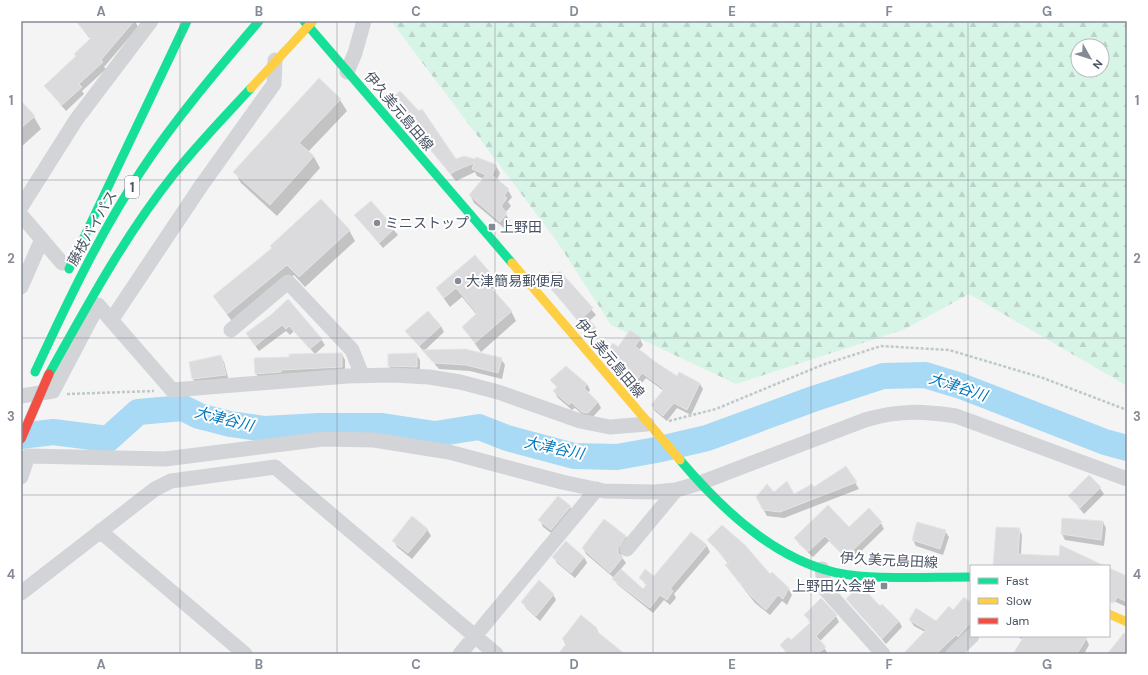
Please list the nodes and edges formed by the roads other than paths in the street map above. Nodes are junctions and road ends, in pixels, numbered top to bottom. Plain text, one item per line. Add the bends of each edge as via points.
1 (151, 21) edge
2 (187, 21) edge
3 (259, 21) edge
4 (364, 21) edge
5 (308, 23) edge
6 (275, 60) junction
7 (347, 72) junction
8 (21, 207) edge
9 (21, 215) edge
10 (42, 239) junction
11 (64, 270) joint
12 (21, 287) edge
13 (112, 320) junction
14 (231, 330) dead end
15 (362, 375) junction
16 (29, 384) edge
17 (21, 408) edge
18 (650, 426) junction
19 (21, 439) edge
20 (21, 477) edge
21 (1127, 479) edge
22 (698, 481) junction
23 (597, 489) junction
24 (676, 490) junction
25 (100, 531) junction
26 (626, 549) dead end
27 (822, 570) junction
28 (970, 577) edge
29 (21, 593) edge
30 (1110, 614) edge
31 (1127, 622) edge
32 (475, 636) junction
33 (971, 637) edge
34 (245, 654) edge
35 (460, 654) edge
36 (496, 654) edge
37 (883, 654) edge
38 (953, 654) edge

1 - 8 street via 76,120
2 - 11 main road, 1
3 - 16 main road, 藤枝バイパス / 1 via 201,91 126,195 69,298
4 - 7 street
5 - 6 main road, 1
5 - 7 main road, 伊久美元島田線
6 - 13 street via 274,84 201,186
6 - 19 main road, 1, bridge via 174,174 131,235 83,312 49,374
7 - 18 main road, 伊久美元島田線
9 - 10 street
10 - 11 street
10 - 12 street
13 - 15 street via 172,390
13 - 16 street via 98,305 53,391
14 - 15 street via 288,282 352,350
15 - 18 street via 429,377 498,392 540,409 580,421 610,427
16 - 17 main road, 藤枝バイパス / 1
18 - 22 main road, 伊久美元島田線
20 - 23 street via 28,456 165,459 323,439 374,440 449,452
21 - 22 street via 956,416 934,412 911,412 891,413 865,420
22 - 24 street
22 - 27 main road, 伊久美元島田線 via 761,537 787,555
23 - 24 street via 654,492
23 - 32 street
24 - 26 street
25 - 29 street
25 - 32 street via 155,489 171,481 275,467
25 - 34 street
27 - 28 main road, 伊久美元島田線 via 858,576
27 - 37 street via 825,589
30 - 31 main road
32 - 35 street
32 - 36 street
33 - 38 street

